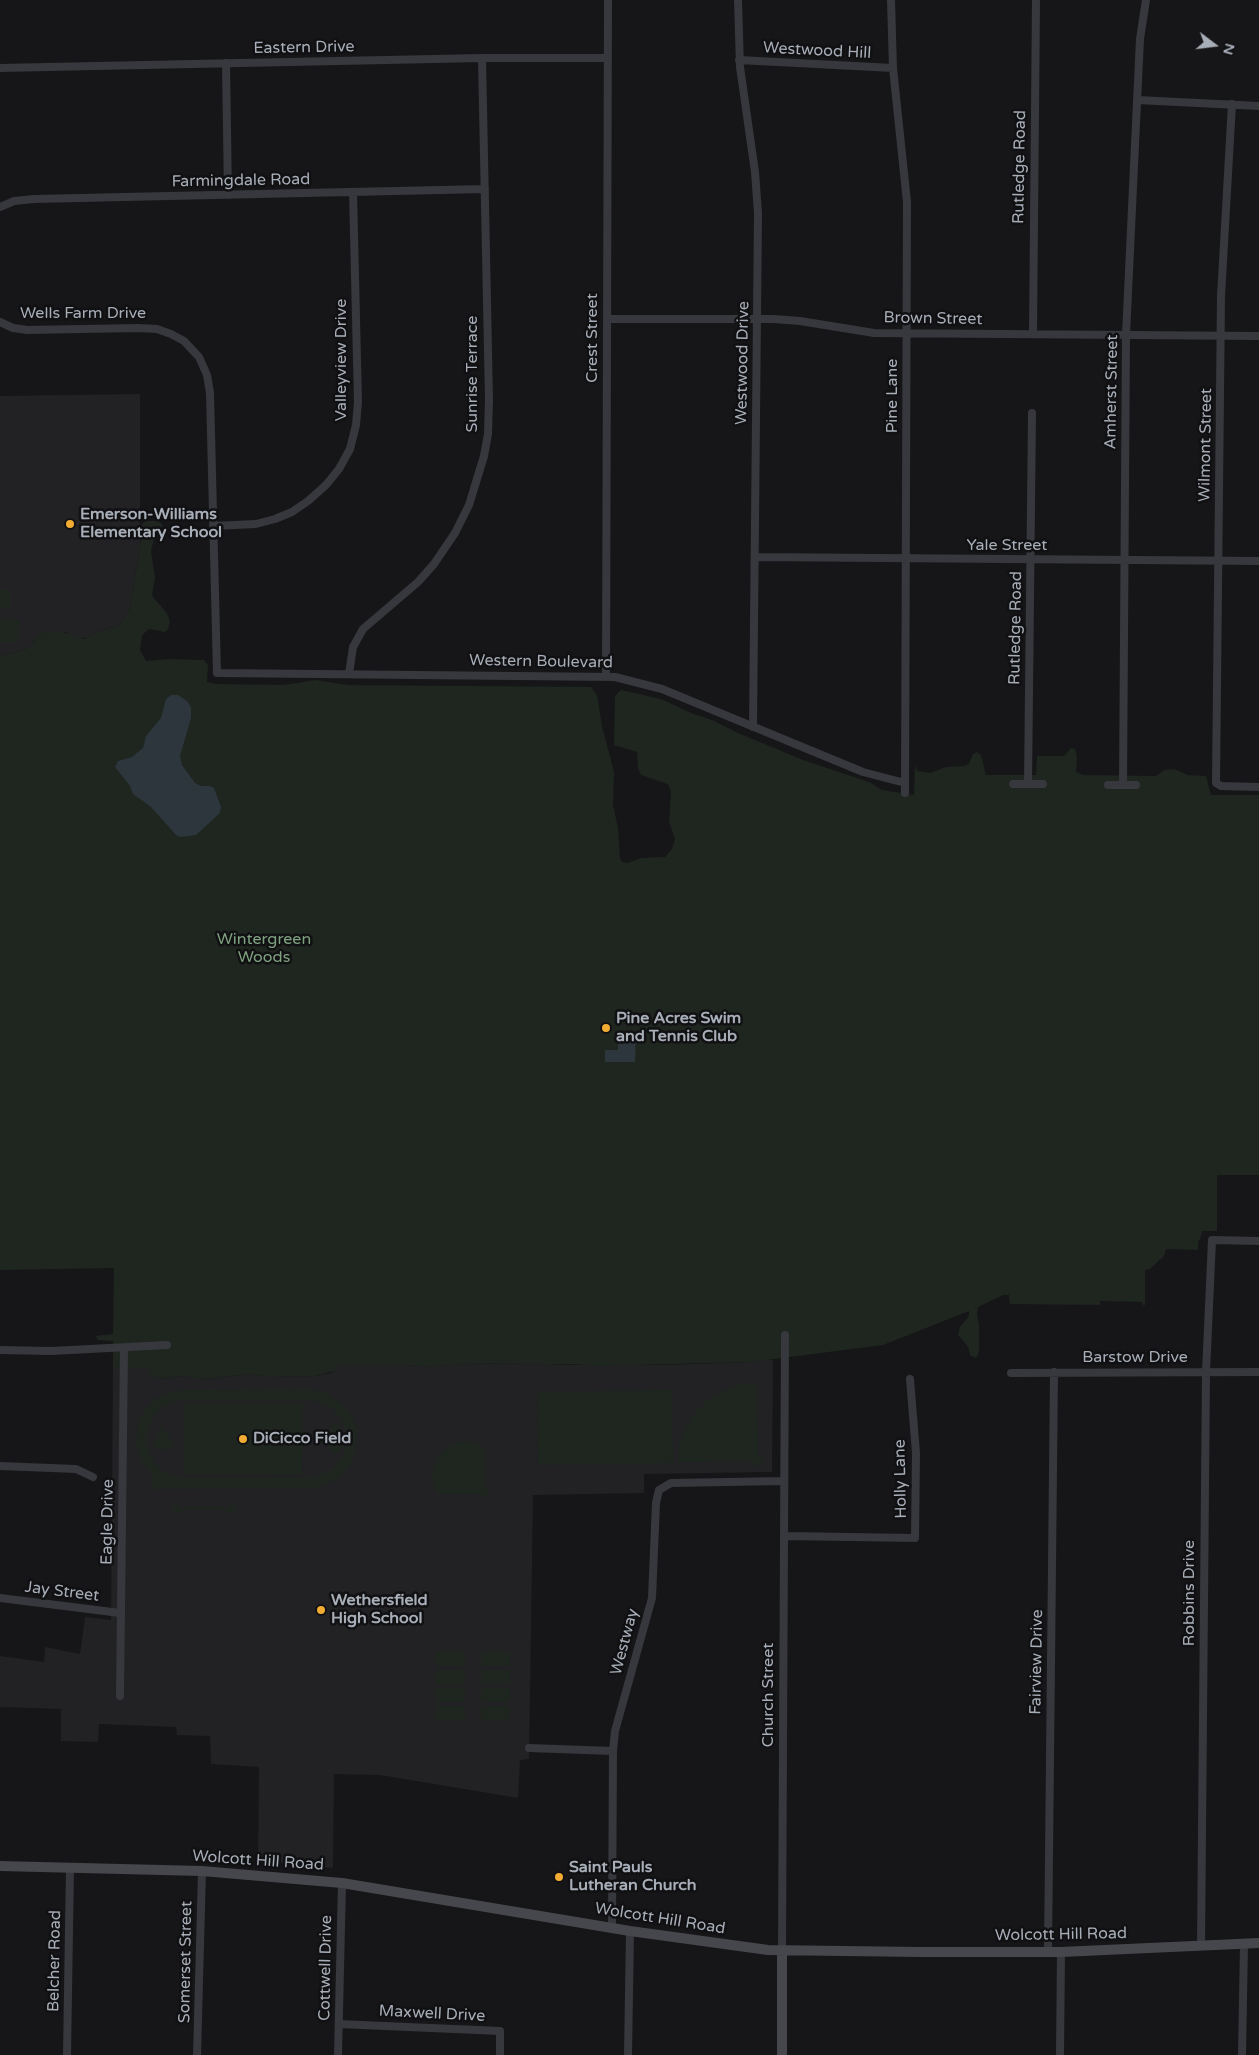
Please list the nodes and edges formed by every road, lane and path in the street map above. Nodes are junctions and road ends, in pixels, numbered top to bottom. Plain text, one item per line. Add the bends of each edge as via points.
1 (608, 0) edge
2 (738, 0) edge
3 (892, 0) edge
4 (1036, 0) edge
5 (1146, 0) edge
6 (482, 58) junction
7 (608, 58) junction
8 (739, 60) junction
9 (226, 63) junction
10 (0, 68) edge
11 (893, 68) junction
12 (1137, 100) junction
13 (1232, 104) junction
14 (1259, 106) edge
15 (485, 189) junction
16 (353, 192) junction
17 (228, 195) junction
18 (0, 207) edge
19 (607, 319) junction
20 (757, 319) junction
21 (0, 322) edge
22 (907, 333) junction
23 (1033, 334) junction
24 (1126, 335) junction
25 (1220, 336) junction
26 (1259, 336) edge
27 (1032, 413) dead end
28 (213, 526) junction
29 (755, 557) junction
30 (906, 558) junction
31 (1030, 560) junction
32 (1124, 560) junction
33 (1218, 561) junction
34 (1259, 562) edge
35 (216, 672) joint
36 (349, 674) junction
37 (606, 676) junction
38 (753, 727) junction
39 (905, 783) junction
40 (1013, 784) dead end
41 (1028, 784) junction
42 (1043, 784) dead end
43 (1108, 784) dead end
44 (1123, 785) junction
45 (1136, 785) dead end
46 (1259, 787) edge
47 (905, 792) dead end
48 (1259, 1241) edge
49 (785, 1335) dead end
50 (167, 1346) dead end
51 (124, 1348) junction
52 (0, 1350) edge
53 (1054, 1372) junction
54 (1206, 1372) junction
55 (1259, 1372) edge
56 (1011, 1373) dead end
57 (910, 1379) dead end
58 (0, 1466) edge
59 (93, 1477) dead end
60 (784, 1481) junction
61 (784, 1536) junction
62 (0, 1598) edge
63 (120, 1613) junction
64 (120, 1696) dead end
65 (529, 1748) dead end
66 (613, 1751) junction
67 (0, 1866) edge
68 (70, 1867) junction
69 (202, 1871) junction
70 (342, 1883) junction
71 (612, 1927) junction
72 (630, 1931) junction
73 (1259, 1943) edge
74 (1244, 1944) junction
75 (1201, 1946) junction
76 (782, 1950) junction
77 (1048, 1952) junction
78 (1061, 1952) junction
79 (339, 2024) junction
80 (67, 2055) edge
81 (197, 2055) edge
82 (338, 2055) edge
83 (500, 2055) edge
84 (628, 2055) edge
85 (782, 2055) edge
86 (1060, 2055) edge
87 (1242, 2055) edge

1 - 7 street, Crest Street
2 - 8 street, Westwood Drive
3 - 11 street, Pine Lane
4 - 23 street, Rutledge Road
5 - 12 street, Amherst Street via 1141,23
6 - 7 street, Eastern Drive
6 - 9 street, Eastern Drive
6 - 15 street, Sunrise Terrace
7 - 19 street, Crest Street
8 - 11 street, Westwood Hill
8 - 20 street, Westwood Drive via 757,198
9 - 10 street, Eastern Drive
9 - 17 street
11 - 22 street, Pine Lane via 907,195
12 - 13 street
12 - 24 street, Amherst Street
13 - 14 street
13 - 25 street, Wilmont Street
15 - 16 street, Farmingdale Road
15 - 36 street, Sunrise Terrace via 489,410 486,449 478,480 460,524 434,564 414,586 360,632 353,647
16 - 17 street, Farmingdale Road
16 - 28 street, Valleyview Drive via 358,402 350,448 329,482 296,510 262,523
17 - 18 street, Farmingdale Road via 28,199
19 - 20 street, Brown Street
19 - 37 street, Crest Street
20 - 22 street, Brown Street via 793,320 868,332
20 - 29 street, Westwood Drive
21 - 28 street, Wells Farm Drive via 24,330 154,329 174,335 189,345 202,362 210,388
22 - 23 street, Brown Street
22 - 30 street, Pine Lane
23 - 24 street, Brown Street
24 - 25 street, Brown Street
24 - 32 street, Amherst Street
25 - 26 street, Brown Street
25 - 33 street, Wilmont Street
27 - 31 street, Rutledge Road
28 - 35 street, Wells Farm Drive
29 - 30 street, Yale Street
29 - 38 street, Westwood Drive
30 - 31 street, Yale Street
30 - 39 street, Pine Lane
31 - 32 street, Yale Street
31 - 41 street, Rutledge Road
32 - 33 street, Yale Street
32 - 44 street, Amherst Street
33 - 34 street, Yale Street
33 - 46 street, Wilmont Street via 1217,785
35 - 36 street, Western Boulevard
36 - 37 street, Western Boulevard
37 - 38 street, Western Boulevard via 654,687
38 - 39 street, Western Boulevard via 863,772
39 - 47 street, Pine Lane
40 - 41 street
41 - 42 street
43 - 44 street
44 - 45 street
48 - 54 street, Robbins Drive via 1212,1240
49 - 60 street, Church Street
50 - 51 street
51 - 52 street
51 - 63 street, Eagle Drive
53 - 54 street, Barstow Drive
53 - 56 street, Barstow Drive
53 - 77 street, Fairview Drive
54 - 55 street, Barstow Drive
54 - 75 street, Robbins Drive
57 - 61 street, Holly Lane via 916,1453 916,1538
58 - 59 street via 76,1468
60 - 61 street, Church Street
60 - 66 street, Westway via 670,1483 659,1490 652,1598 615,1731
61 - 76 street, Church Street
62 - 63 street, Jay Street
63 - 64 street, Eagle Drive
65 - 66 street
66 - 71 street, Westway
67 - 68 street, Wolcott Hill Road
68 - 69 street, Wolcott Hill Road
68 - 80 street, Belcher Road
69 - 70 street, Wolcott Hill Road
69 - 81 street, Somerset Street
70 - 71 street, Wolcott Hill Road
70 - 79 street, Cottwell Drive
71 - 72 street, Wolcott Hill Road
72 - 76 street, Wolcott Hill Road
72 - 84 street
73 - 74 street, Wolcott Hill Road
74 - 75 street, Wolcott Hill Road
74 - 87 street
75 - 78 street, Wolcott Hill Road
76 - 77 street, Wolcott Hill Road
76 - 85 street, Church Street
77 - 78 street, Wolcott Hill Road
78 - 86 street
79 - 82 street, Cottwell Drive
79 - 83 street, Maxwell Drive via 500,2031

